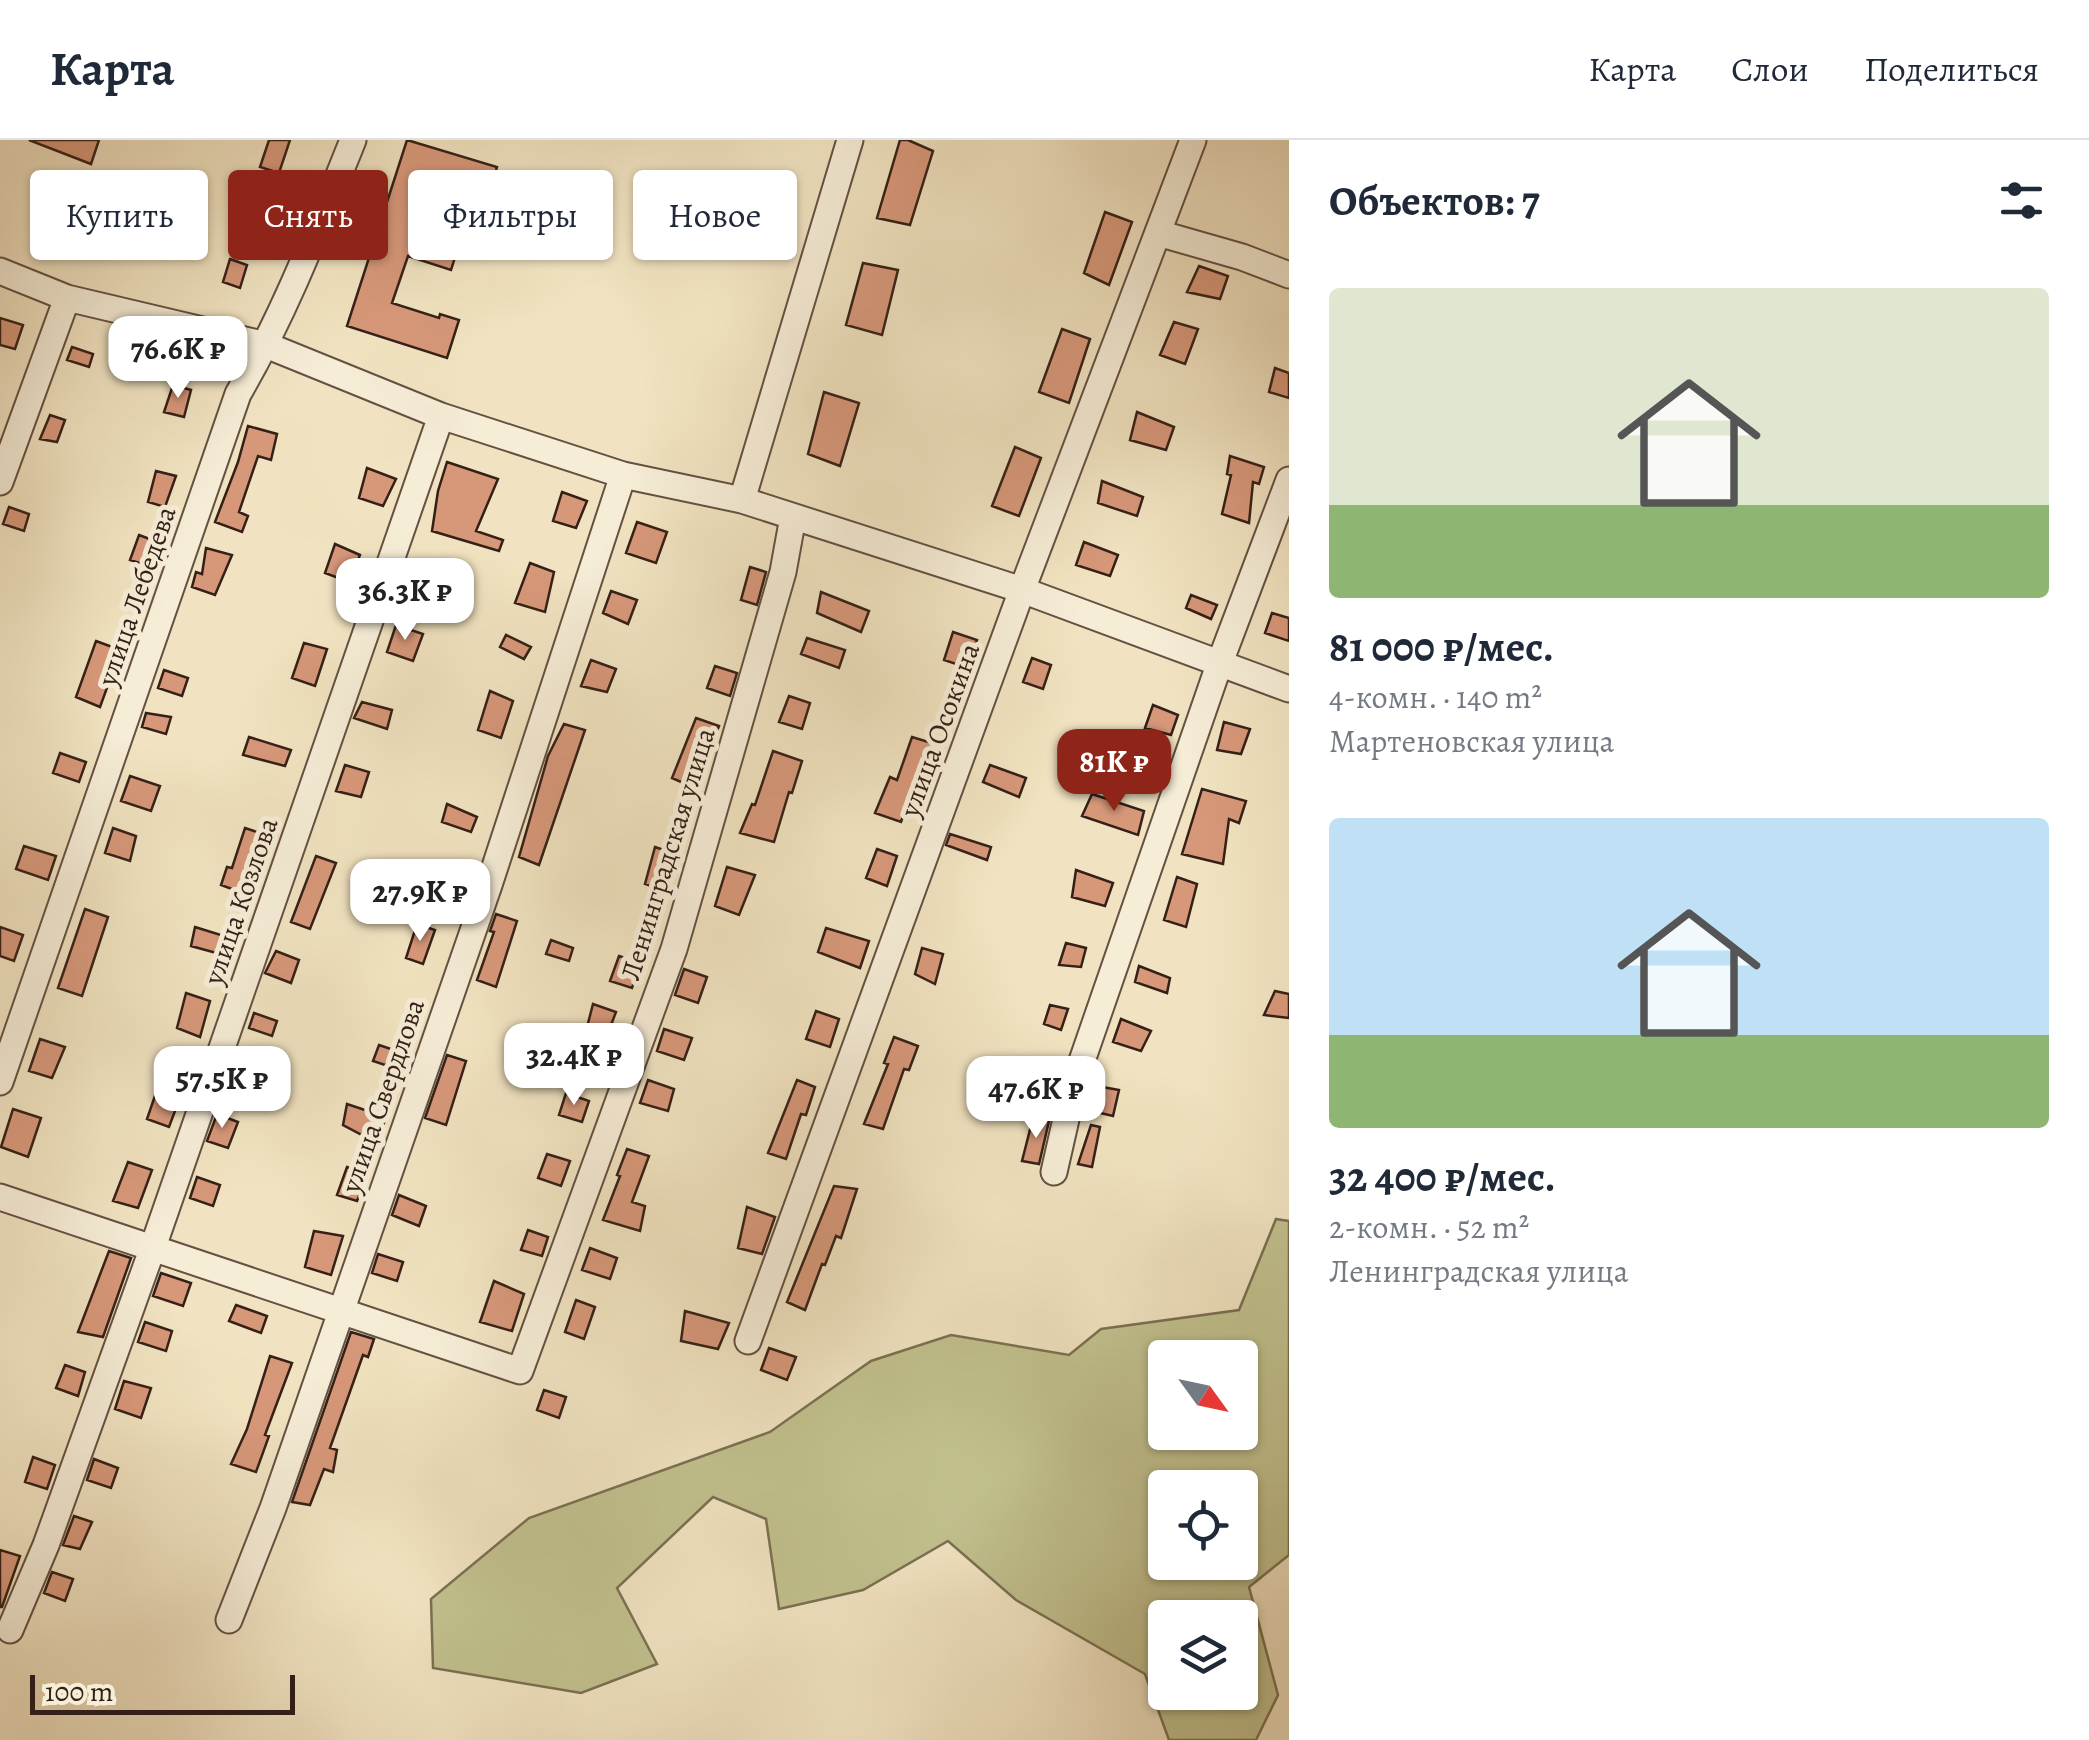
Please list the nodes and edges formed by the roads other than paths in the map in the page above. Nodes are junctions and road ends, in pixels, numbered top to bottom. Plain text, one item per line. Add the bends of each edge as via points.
1 (353, 140) edge
2 (850, 140) edge
3 (1193, 140) edge
4 (1158, 232) junction
5 (0, 271) edge
6 (1289, 276) edge
7 (67, 298) junction
8 (266, 344) junction
9 (441, 416) junction
10 (623, 475) junction
11 (1289, 480) edge
12 (0, 482) edge
13 (742, 500) junction
14 (793, 517) junction
15 (1022, 590) junction
16 (1219, 665) junction
17 (1289, 689) edge
18 (0, 1082) edge
19 (1054, 1172) dead end
20 (0, 1197) edge
21 (154, 1247) junction
22 (340, 1310) junction
23 (748, 1341) dead end
24 (228, 1620) dead end
25 (10, 1630) dead end

1 - 8 street, улица Лебедева
2 - 13 street
3 - 4 street, улица Осокина
4 - 6 street
4 - 15 street, улица Осокина
5 - 7 street
7 - 8 street
7 - 12 street
8 - 9 street
8 - 18 street, улица Лебедева via 238,394
9 - 10 street
9 - 21 street, улица Козлова
10 - 13 street
10 - 22 street, улица Свердлова
11 - 16 street
13 - 14 street
14 - 15 street
14 - 22 street, Ленинградская улица via 784,572 674,950 520,1371
15 - 16 street
15 - 23 street, улица Осокина
16 - 17 street
16 - 19 street via 1074,1084
20 - 21 street
21 - 22 street
21 - 25 street, улица Козлова
22 - 24 street, улица Свердлова

